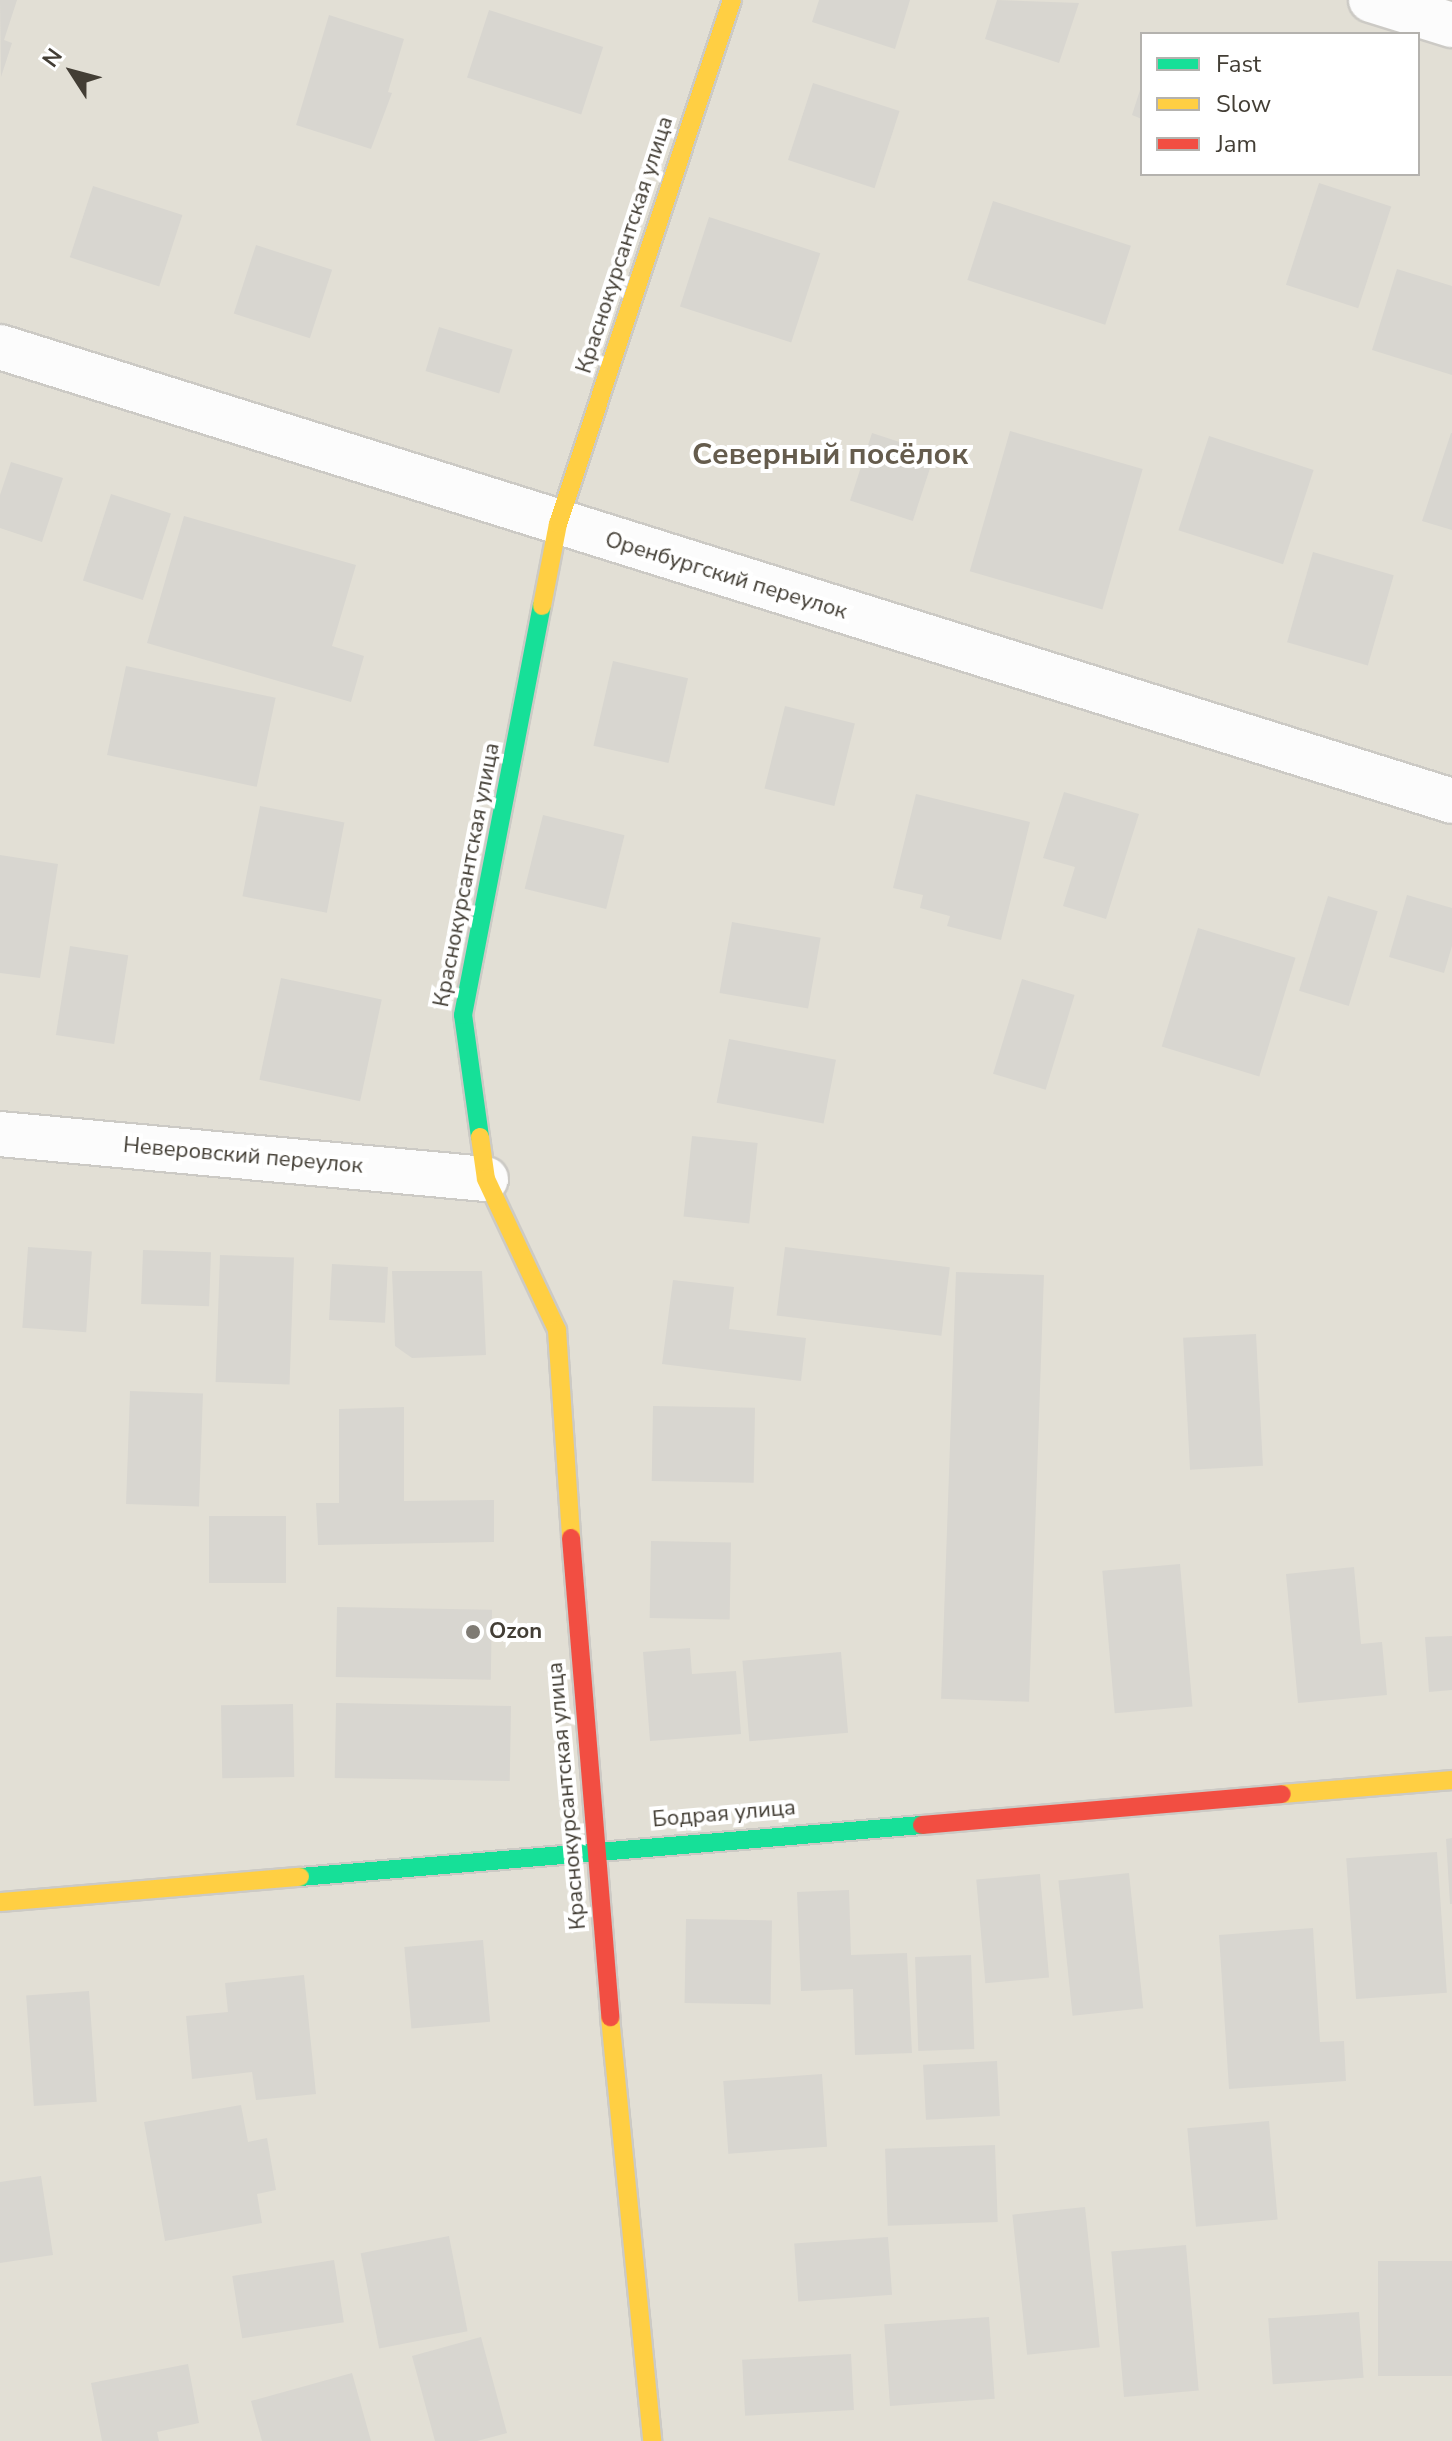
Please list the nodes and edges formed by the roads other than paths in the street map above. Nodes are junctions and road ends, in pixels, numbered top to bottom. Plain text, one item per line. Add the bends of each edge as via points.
1 (732, 0) edge
2 (1371, 0) edge
3 (1452, 25) edge
4 (0, 347) edge
5 (558, 524) junction
6 (1452, 801) edge
7 (0, 1134) edge
8 (486, 1179) junction
9 (1452, 1780) edge
10 (593, 1849) junction
11 (0, 1902) edge
12 (652, 2441) edge

1 - 5 street, Краснокурсантская улица
2 - 3 street
4 - 5 street, Оренбургский переулок
5 - 6 street, Оренбургский переулок
5 - 8 street, Краснокурсантская улица via 463,1015
7 - 8 street, Неверовский переулок
8 - 10 street, Краснокурсантская улица via 557,1330
9 - 10 street, Бодрая улица
10 - 11 street, Бодрая улица
10 - 12 street, Краснокурсантская улица

